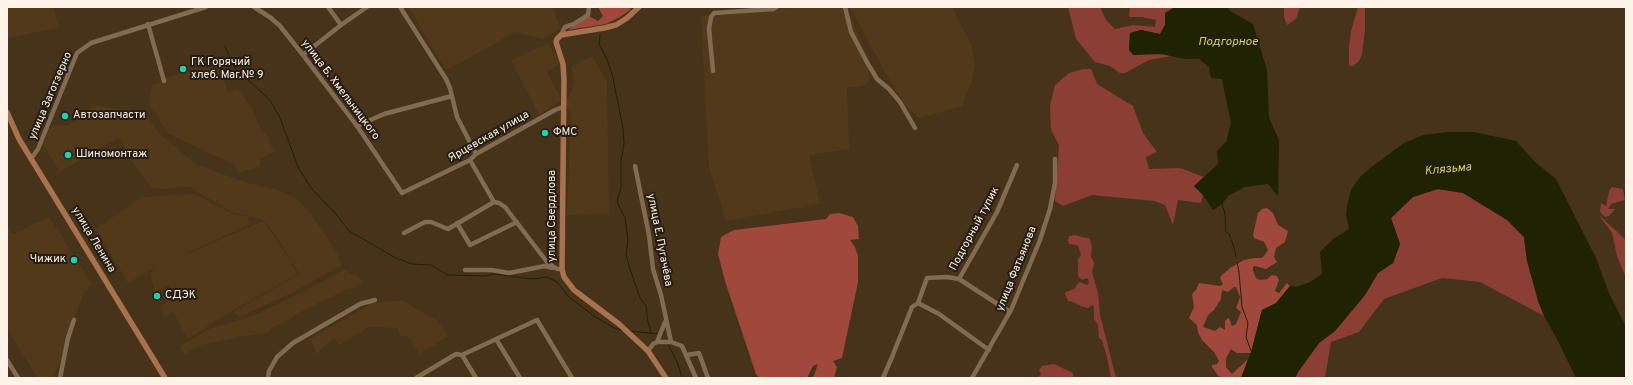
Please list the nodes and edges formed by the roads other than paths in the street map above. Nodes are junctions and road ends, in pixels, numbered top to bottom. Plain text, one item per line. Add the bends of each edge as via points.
1 (206, 7) edge
2 (254, 7) edge
3 (328, 7) edge
4 (367, 7) edge
5 (400, 7) edge
6 (589, 7) edge
7 (639, 7) edge
8 (777, 7) edge
9 (845, 7) edge
10 (148, 24) junction
11 (341, 25) junction
12 (561, 36) junction
13 (303, 55) junction
14 (713, 71) dead end
15 (164, 81) dead end
16 (452, 96) junction
17 (563, 107) junction
18 (7, 112) edge
19 (357, 126) junction
20 (916, 128) dead end
21 (476, 154) junction
22 (32, 159) junction
23 (1056, 159) dead end
24 (470, 160) junction
25 (1017, 165) dead end
26 (635, 166) dead end
27 (402, 193) joint
28 (494, 202) junction
29 (517, 222) junction
30 (457, 223) junction
31 (404, 233) dead end
32 (559, 269) junction
33 (465, 270) dead end
34 (959, 280) junction
35 (375, 300) dead end
36 (918, 303) junction
37 (1010, 312) junction
38 (74, 320) dead end
39 (665, 322) junction
40 (496, 339) junction
41 (657, 342) junction
42 (671, 342) junction
43 (989, 350) junction
44 (648, 351) junction
45 (462, 354) junction
46 (687, 355) junction
47 (7, 360) edge
48 (16, 377) edge
49 (60, 378) edge
50 (165, 378) edge
51 (268, 378) edge
52 (416, 378) edge
53 (476, 378) edge
54 (520, 378) edge
55 (572, 378) edge
56 (666, 378) edge
57 (696, 378) edge
58 (708, 378) edge
59 (883, 378) edge
60 (972, 378) edge

1 - 10 street, улица Заготзерно
2 - 13 street, улица Б. Хмельницкого via 280,26
3 - 11 street
4 - 11 street
5 - 16 street via 446,79
6 - 12 street via 588,15 565,27
7 - 12 main road via 616,25
8 - 14 street via 714,13 710,17
9 - 20 street via 851,32 868,64 877,79 900,102
10 - 15 street
10 - 22 street, улица Заготзерно via 91,42 77,53
11 - 13 street
12 - 17 main road, улица Свердлова via 556,42 563,64
13 - 19 street, улица Б. Хмельницкого
16 - 19 street via 384,114
16 - 21 street via 457,117
17 - 21 street, Ярцевская улица
17 - 32 main road, улица Свердлова
18 - 22 main road, улица Ленина via 19,139
19 - 27 street, улица Б. Хмельницкого
21 - 24 street, Ярцевская улица
22 - 50 main road, улица Ленина
23 - 37 street, улица Фатьянова via 1050,209
24 - 27 street, Ярцевская улица
24 - 28 street
25 - 34 street, Подгорный тупик via 997,212
26 - 39 street, улица Е. Пугачёва
28 - 29 street via 505,207
28 - 30 street
29 - 30 street via 470,245
29 - 32 street via 547,262
30 - 31 street via 448,229 425,222
32 - 33 street via 545,266 509,273
32 - 44 main road, улица Свердлова via 574,290 619,324
34 - 36 street via 947,277 927,278
34 - 37 street
35 - 51 street via 356,306 294,343 278,357 269,371
36 - 43 street via 939,314
36 - 59 street via 912,307
37 - 43 street, улица Фатьянова
38 - 49 street
39 - 41 street
39 - 42 street, улица Е. Пугачёва
40 - 45 street
40 - 54 street
40 - 55 street via 537,320
41 - 42 street
41 - 44 street
42 - 46 street via 682,346
43 - 60 street, улица Фатьянова
44 - 56 main road, улица Свердлова
45 - 52 street via 456,354
45 - 53 street
46 - 57 street
46 - 58 street via 699,353
47 - 48 street

